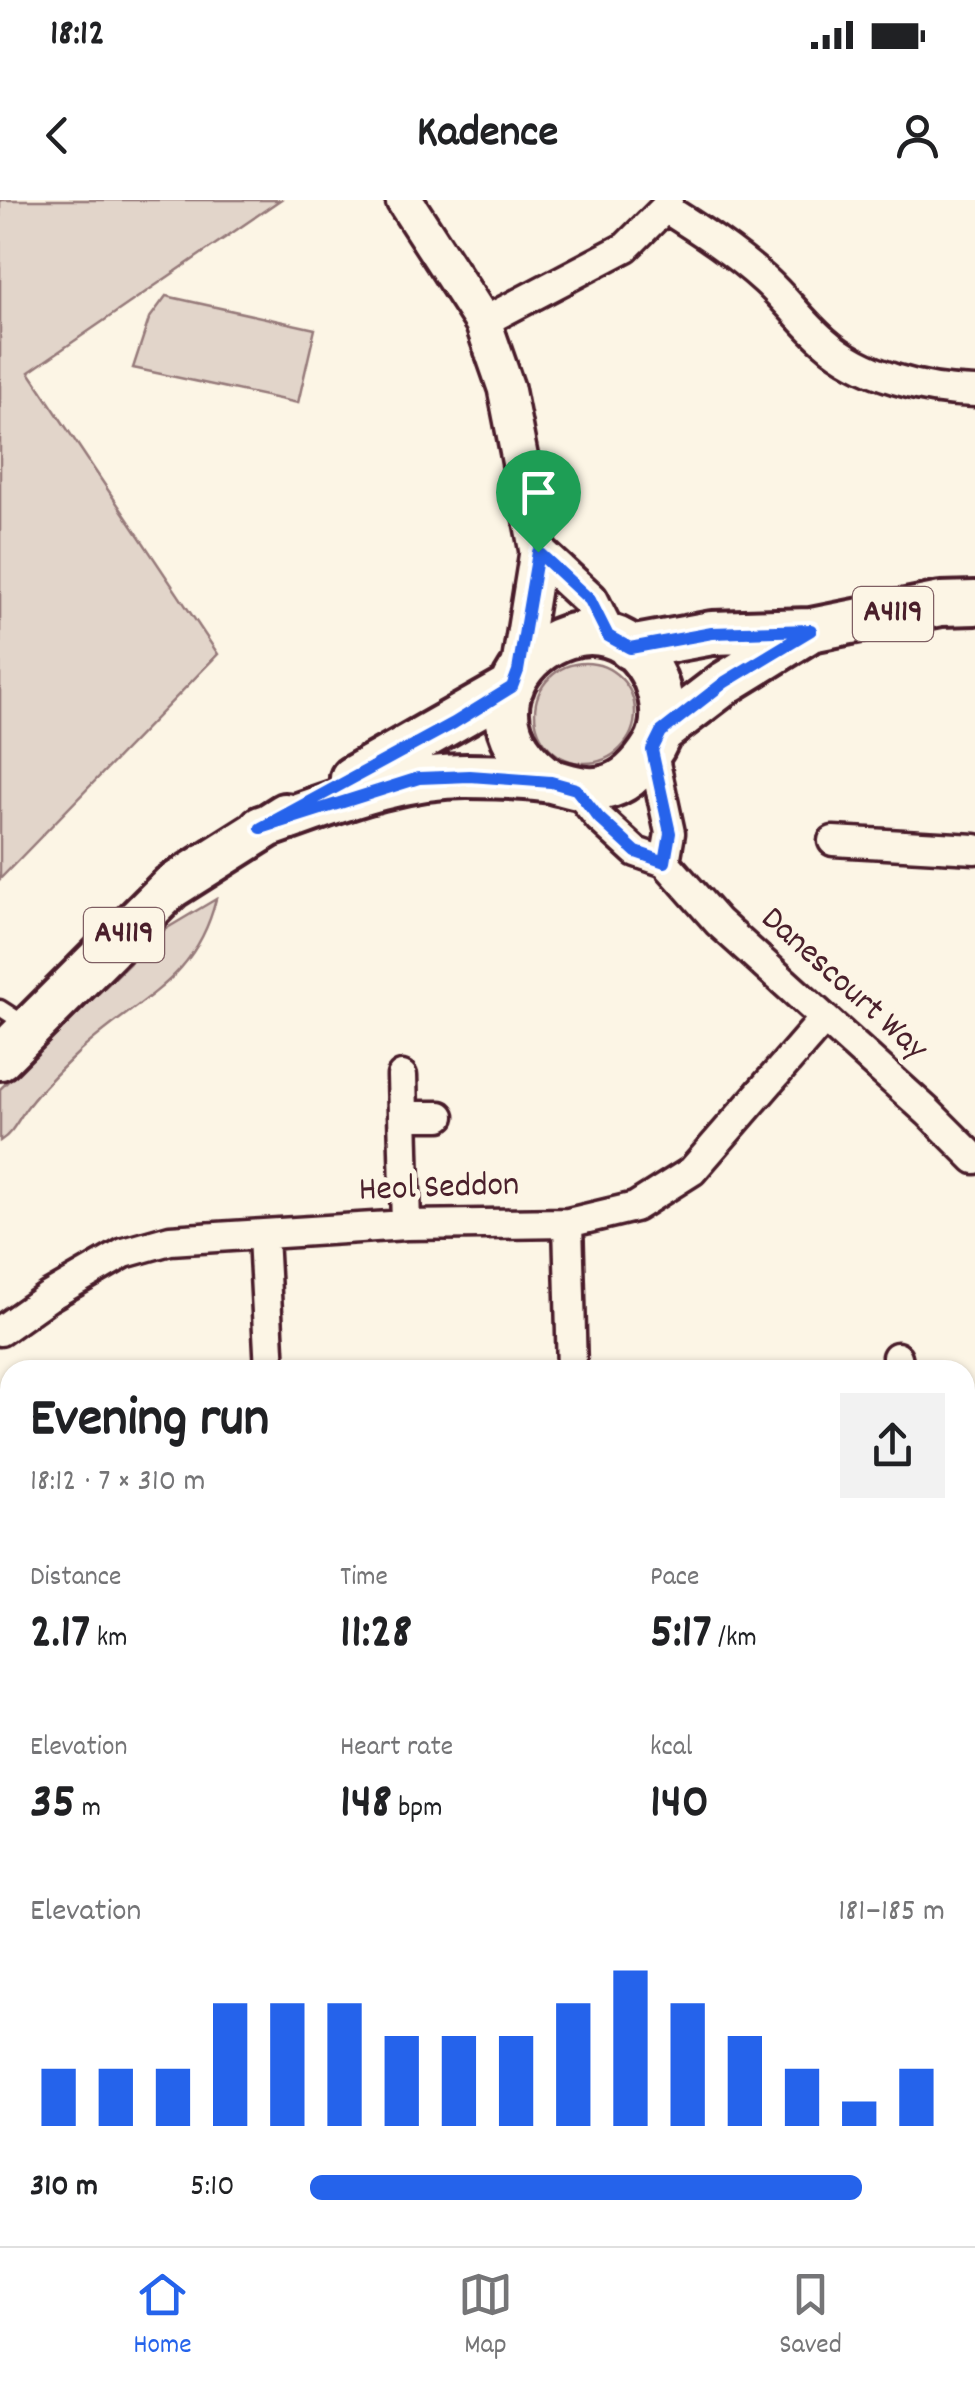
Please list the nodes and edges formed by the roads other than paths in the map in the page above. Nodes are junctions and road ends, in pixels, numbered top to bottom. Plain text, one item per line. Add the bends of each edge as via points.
1 (404, 200) edge
2 (666, 204) edge
3 (483, 322) junction
4 (975, 392) edge
5 (538, 552) junction
6 (975, 603) edge
7 (811, 630) junction
8 (619, 642) junction
9 (515, 679) junction
10 (656, 741) junction
11 (563, 785) junction
12 (261, 828) junction
13 (833, 841) dead end
14 (975, 849) edge
15 (665, 862) junction
16 (16, 1018) edge
17 (824, 1018) junction
18 (0, 1058) edge
19 (402, 1076) dead end
20 (403, 1116) junction
21 (440, 1116) dead end
22 (975, 1160) edge
23 (568, 1222) junction
24 (406, 1225) junction
25 (263, 1236) junction
26 (0, 1332) edge
27 (269, 1360) edge
28 (572, 1360) edge

1 - 3 street
2 - 3 street via 626,247
2 - 4 street via 767,282 827,344 890,380
3 - 5 street via 506,388
5 - 8 street via 590,600
5 - 9 street
6 - 7 main road, A4119
7 - 8 main road, A4119
7 - 10 main road, A4119 via 725,682
8 - 9 main road, A4119 via 582,633 557,638
8 - 10 main road via 648,666 658,688
9 - 11 main road via 508,721 515,745 530,767
9 - 12 main road, A4119 via 454,723
10 - 11 main road, A4119 via 645,761 605,788
10 - 15 street via 670,833
11 - 12 main road, A4119 via 419,778
11 - 15 street, Danescourt Way via 636,852
12 - 16 main road, A4119 via 171,887
13 - 14 street
15 - 17 street, Danescourt Way via 718,922
16 - 18 main road, A4119
17 - 22 street, Danescourt Way
17 - 23 street, Heol Seddon via 692,1171 635,1207
19 - 20 street
20 - 21 street
20 - 24 street
23 - 24 street, Heol Seddon
23 - 28 street
24 - 25 street, Heol Seddon
25 - 26 street, Heol Seddon via 170,1240 124,1253
25 - 27 street

